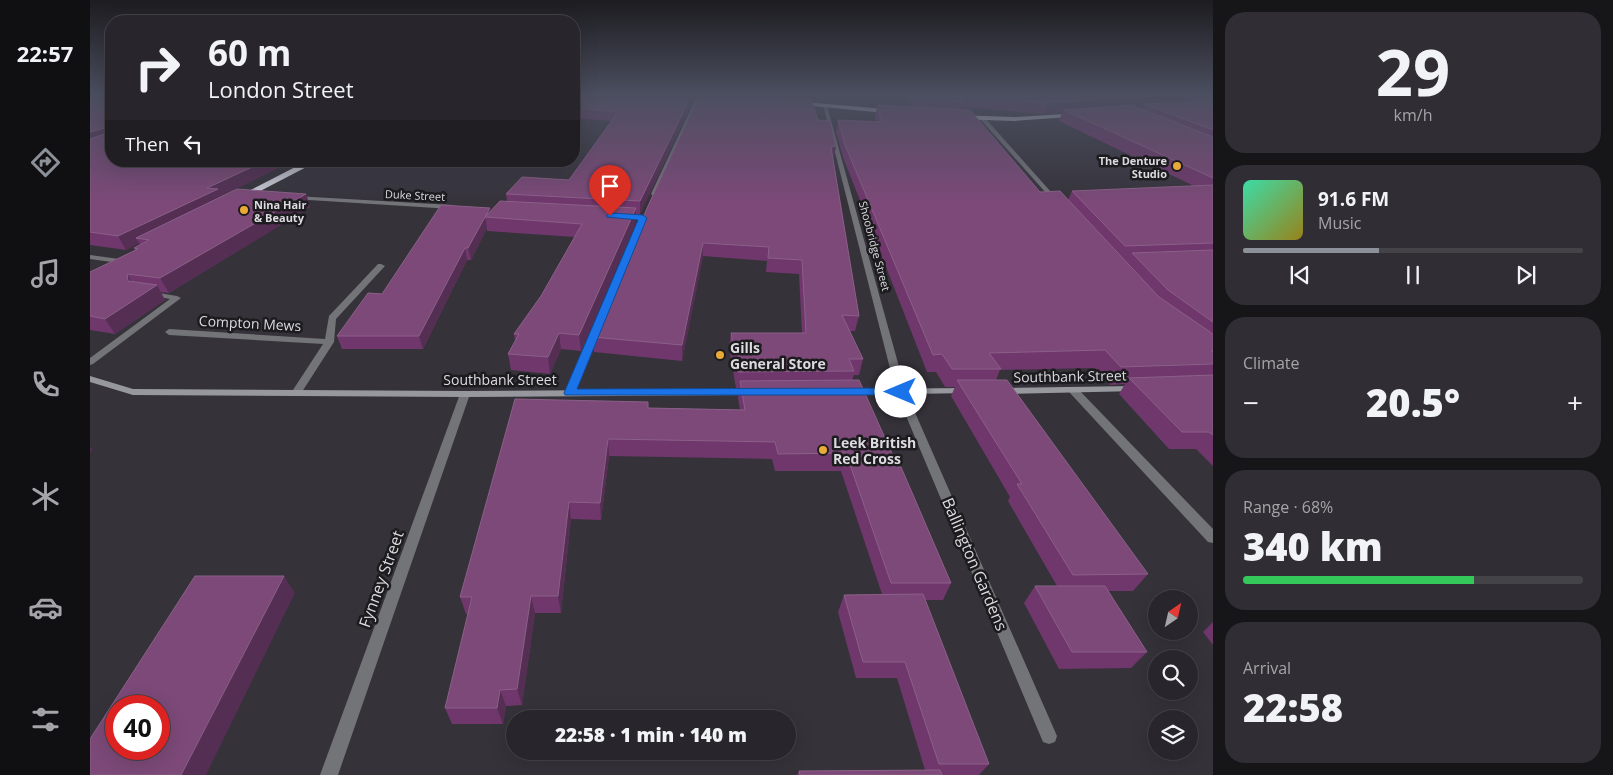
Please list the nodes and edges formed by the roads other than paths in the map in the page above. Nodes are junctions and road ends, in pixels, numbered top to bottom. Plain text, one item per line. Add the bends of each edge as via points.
1 (682, 130) edge
2 (831, 130) edge
3 (994, 130) edge
4 (302, 167) edge
5 (246, 195) junction
6 (264, 196) edge
7 (284, 197) edge
8 (651, 200) edge
9 (230, 203) edge
10 (460, 207) edge
11 (1062, 207) edge
12 (90, 256) edge
13 (123, 259) joint
14 (381, 266) dead end
15 (104, 268) edge
16 (140, 292) edge
17 (602, 316) edge
18 (169, 332) dead end
19 (329, 342) junction
20 (90, 362) edge
21 (90, 379) edge
22 (1144, 389) edge
23 (978, 391) edge
24 (997, 391) edge
25 (1074, 391) junction
26 (764, 392) edge
27 (842, 392) edge
28 (901, 392) junction
29 (296, 393) junction
30 (570, 393) junction
31 (465, 394) junction
32 (1213, 538) edge
33 (1049, 736) dead end
34 (329, 775) edge

1 - 8 street
2 - 28 street, Shoobridge Street
3 - 11 street
4 - 5 highway
5 - 6 street
5 - 9 highway
7 - 10 street, Duke Street
12 - 13 street
13 - 15 highway
14 - 19 street via 332,318
16 - 20 street via 177,298
17 - 30 street
18 - 19 street, Compton Mews
19 - 29 street
21 - 29 street, Southbank Street via 133,392
22 - 25 street, Southbank Street
23 - 28 street
24 - 25 street, Southbank Street
25 - 32 street
26 - 30 street, Southbank Street
27 - 28 street
28 - 33 street, Ballington Gardens
29 - 31 street, Southbank Street
30 - 31 street, Southbank Street
31 - 34 street, Fynney Street

